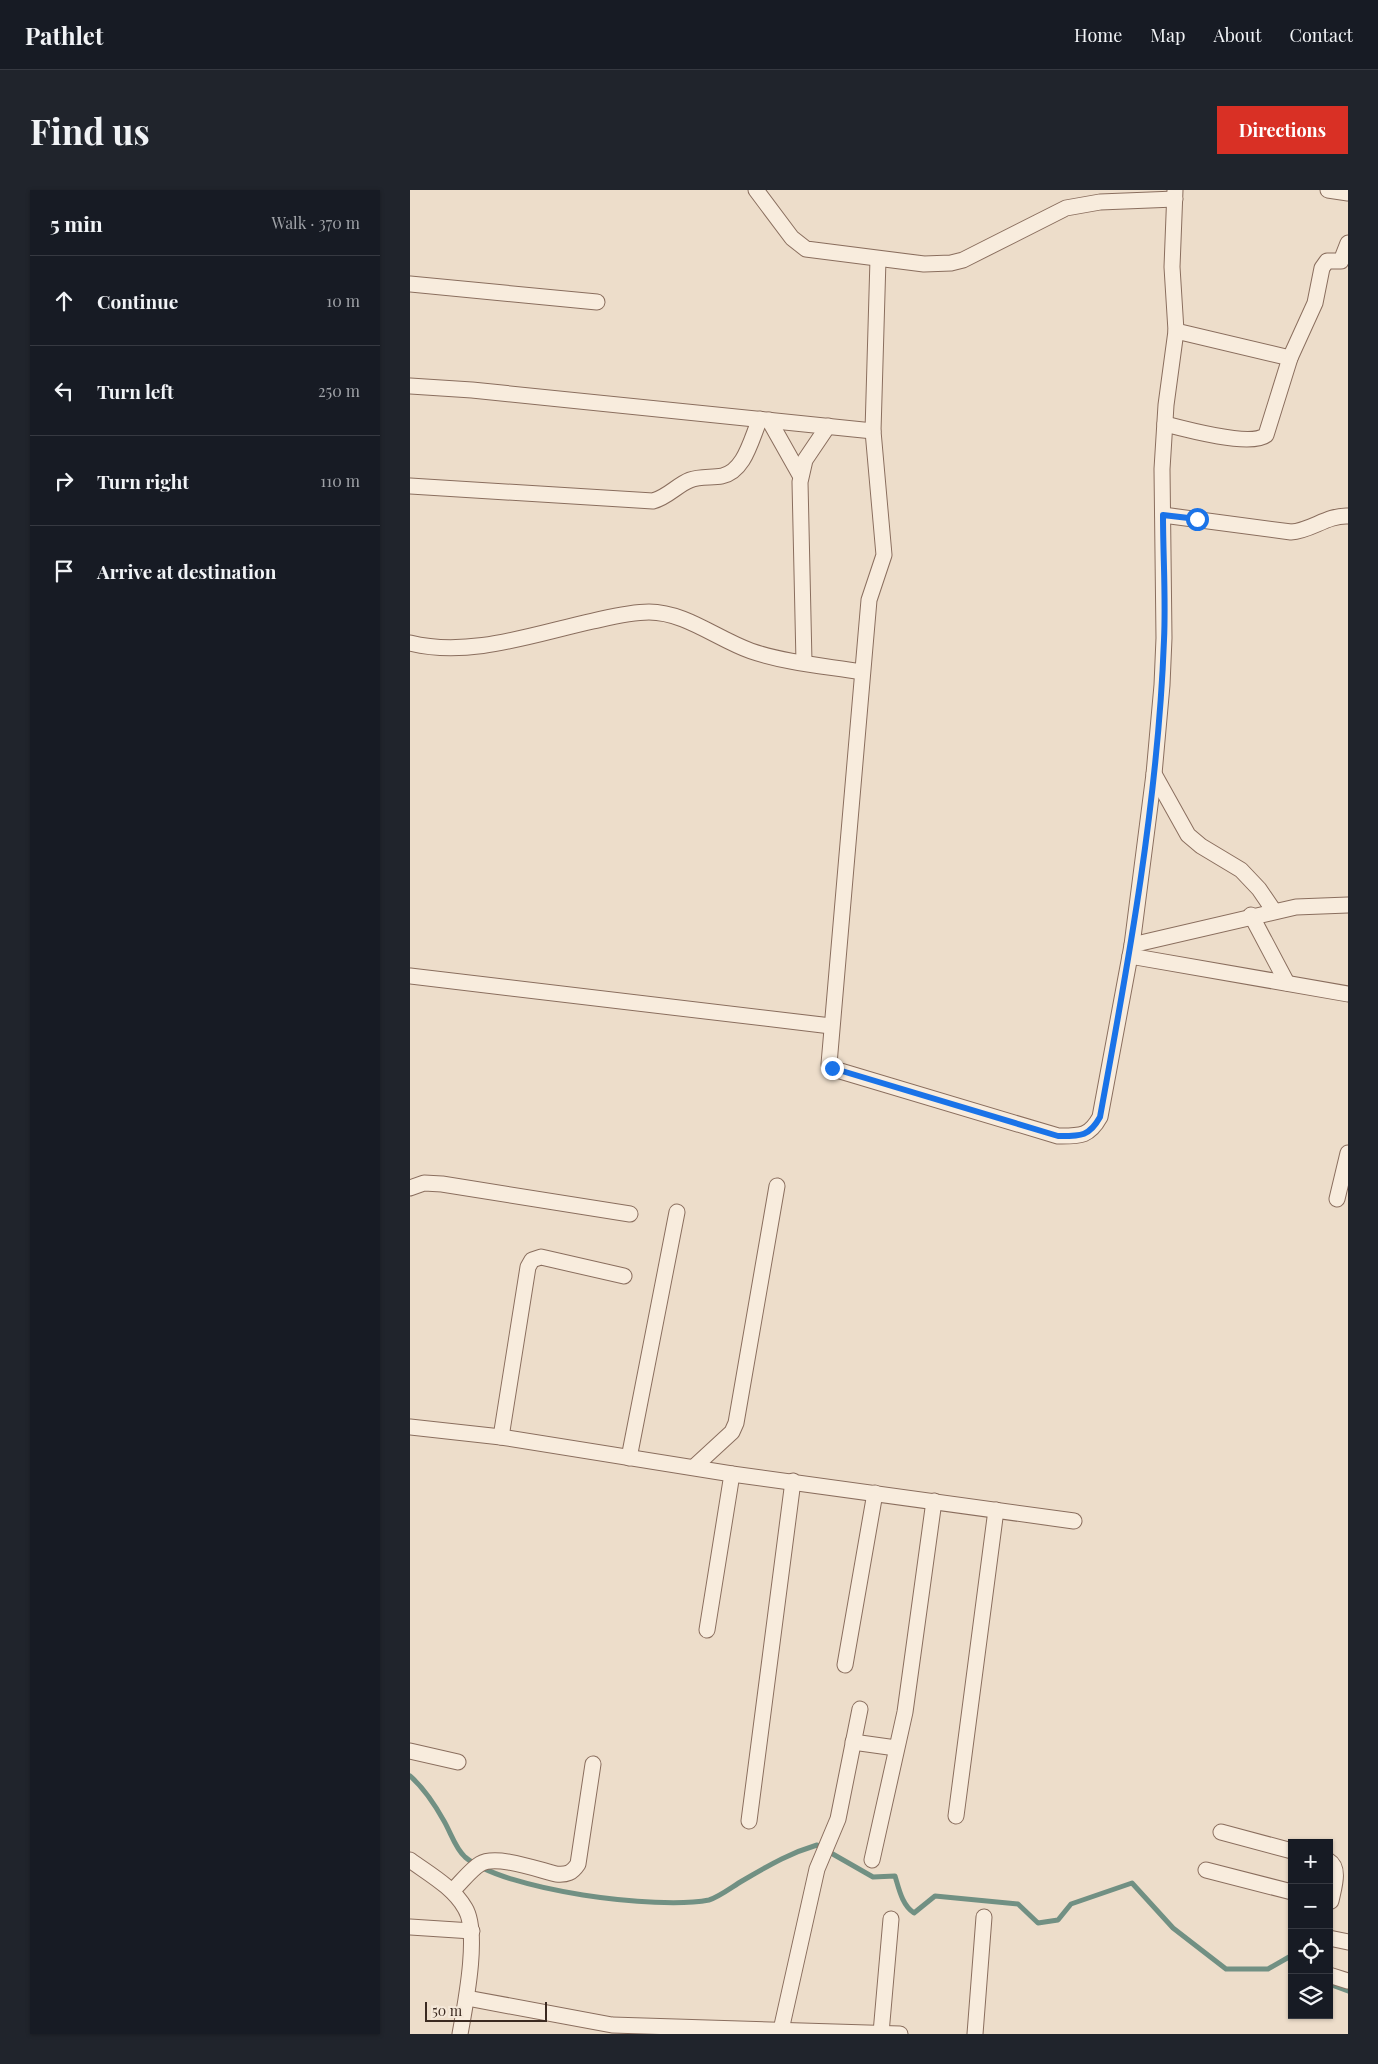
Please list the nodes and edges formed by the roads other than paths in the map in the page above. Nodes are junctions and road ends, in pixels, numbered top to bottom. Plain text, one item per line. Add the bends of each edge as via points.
1 (756, 190) edge
2 (1328, 190) edge
3 (1175, 194) edge
4 (1348, 194) edge
5 (1348, 243) edge
6 (878, 259) junction
7 (410, 284) edge
8 (597, 302) dead end
9 (1176, 332) junction
10 (1290, 358) junction
11 (410, 386) edge
12 (764, 420) junction
13 (1165, 424) junction
14 (828, 426) junction
15 (873, 431) junction
16 (800, 475) junction
17 (410, 486) edge
18 (1163, 515) junction
19 (1348, 516) edge
20 (410, 643) edge
21 (804, 662) junction
22 (862, 672) junction
23 (1154, 774) junction
24 (1348, 905) edge
25 (1274, 911) junction
26 (1251, 915) junction
27 (1131, 950) junction
28 (410, 976) edge
29 (1288, 983) junction
30 (1348, 994) edge
31 (831, 1026) junction
32 (1348, 1153) edge
33 (777, 1186) dead end
34 (410, 1188) edge
35 (1337, 1199) dead end
36 (677, 1212) dead end
37 (630, 1214) dead end
38 (624, 1276) dead end
39 (410, 1428) edge
40 (501, 1437) junction
41 (629, 1458) junction
42 (694, 1467) junction
43 (732, 1474) junction
44 (793, 1481) junction
45 (874, 1493) junction
46 (934, 1501) junction
47 (996, 1510) junction
48 (1074, 1521) dead end
49 (708, 1630) dead end
50 (845, 1665) dead end
51 (860, 1709) dead end
52 (853, 1742) junction
53 (896, 1748) junction
54 (410, 1751) edge
55 (458, 1762) dead end
56 (593, 1764) dead end
57 (956, 1816) dead end
58 (749, 1821) dead end
59 (1221, 1832) dead end
60 (1288, 1849) edge
61 (410, 1860) edge
62 (872, 1860) dead end
63 (1333, 1864) edge
64 (1206, 1870) dead end
65 (1333, 1888) edge
66 (452, 1891) junction
67 (1288, 1891) edge
68 (984, 1917) dead end
69 (891, 1919) dead end
70 (410, 1927) edge
71 (472, 1930) junction
72 (1333, 1939) edge
73 (1348, 1942) edge
74 (1333, 1975) edge
75 (1348, 1981) edge
76 (467, 1998) junction
77 (611, 2030) edge
78 (781, 2030) junction
79 (756, 2032) edge
80 (856, 2033) edge
81 (881, 2033) edge
82 (460, 2034) edge
83 (900, 2034) edge
84 (975, 2034) edge

1 - 6 street via 798,245 818,252
2 - 4 street
3 - 6 street via 1066,208 951,263
3 - 9 street via 1172,267
5 - 10 street via 1341,261 1323,264 1315,303
6 - 15 street
7 - 8 street
9 - 10 street
9 - 13 street
10 - 13 street via 1269,430 1263,437 1254,439 1210,434
11 - 12 street
12 - 14 street
12 - 16 street
12 - 17 street via 736,468 724,475 690,480 653,501
13 - 18 street
14 - 15 street
14 - 16 street via 805,460
15 - 22 street via 884,555 869,600
16 - 21 street
18 - 19 street via 1291,532 1328,518
18 - 23 street via 1164,638
20 - 21 street via 442,649 464,647 648,612 681,619 749,651
21 - 22 street
22 - 31 street
23 - 25 street via 1188,835 1241,870
23 - 27 street
24 - 25 street via 1318,904
25 - 26 street
26 - 27 street
26 - 29 street
27 - 29 street
27 - 31 street via 1100,1117 1093,1129 1080,1136 1058,1136 837,1070 829,1064 828,1058
28 - 31 street
29 - 30 street
32 - 35 street
33 - 42 street via 736,1423 732,1432
34 - 37 street via 424,1183 442,1184
36 - 41 street
38 - 40 street via 541,1257 532,1260 528,1267
39 - 40 street
40 - 41 street
41 - 42 street
42 - 43 street
43 - 44 street
43 - 49 street
44 - 45 street
44 - 58 street
45 - 46 street
45 - 50 street
46 - 47 street
46 - 53 street via 905,1712
47 - 48 street
47 - 57 street
51 - 52 street
52 - 53 street
52 - 78 street via 838,1820 820,1859
53 - 62 street
54 - 55 street
56 - 66 street via 578,1864 573,1871 566,1875 556,1874 498,1860 475,1868
59 - 60 street
61 - 66 street
63 - 65 street via 1336,1870
64 - 67 street
66 - 71 street via 466,1909
68 - 84 street
69 - 81 street
70 - 71 street
71 - 76 street
72 - 73 street
74 - 75 street
76 - 77 street
76 - 82 street
77 - 79 street
78 - 79 street
78 - 80 street
80 - 81 street
81 - 83 street

